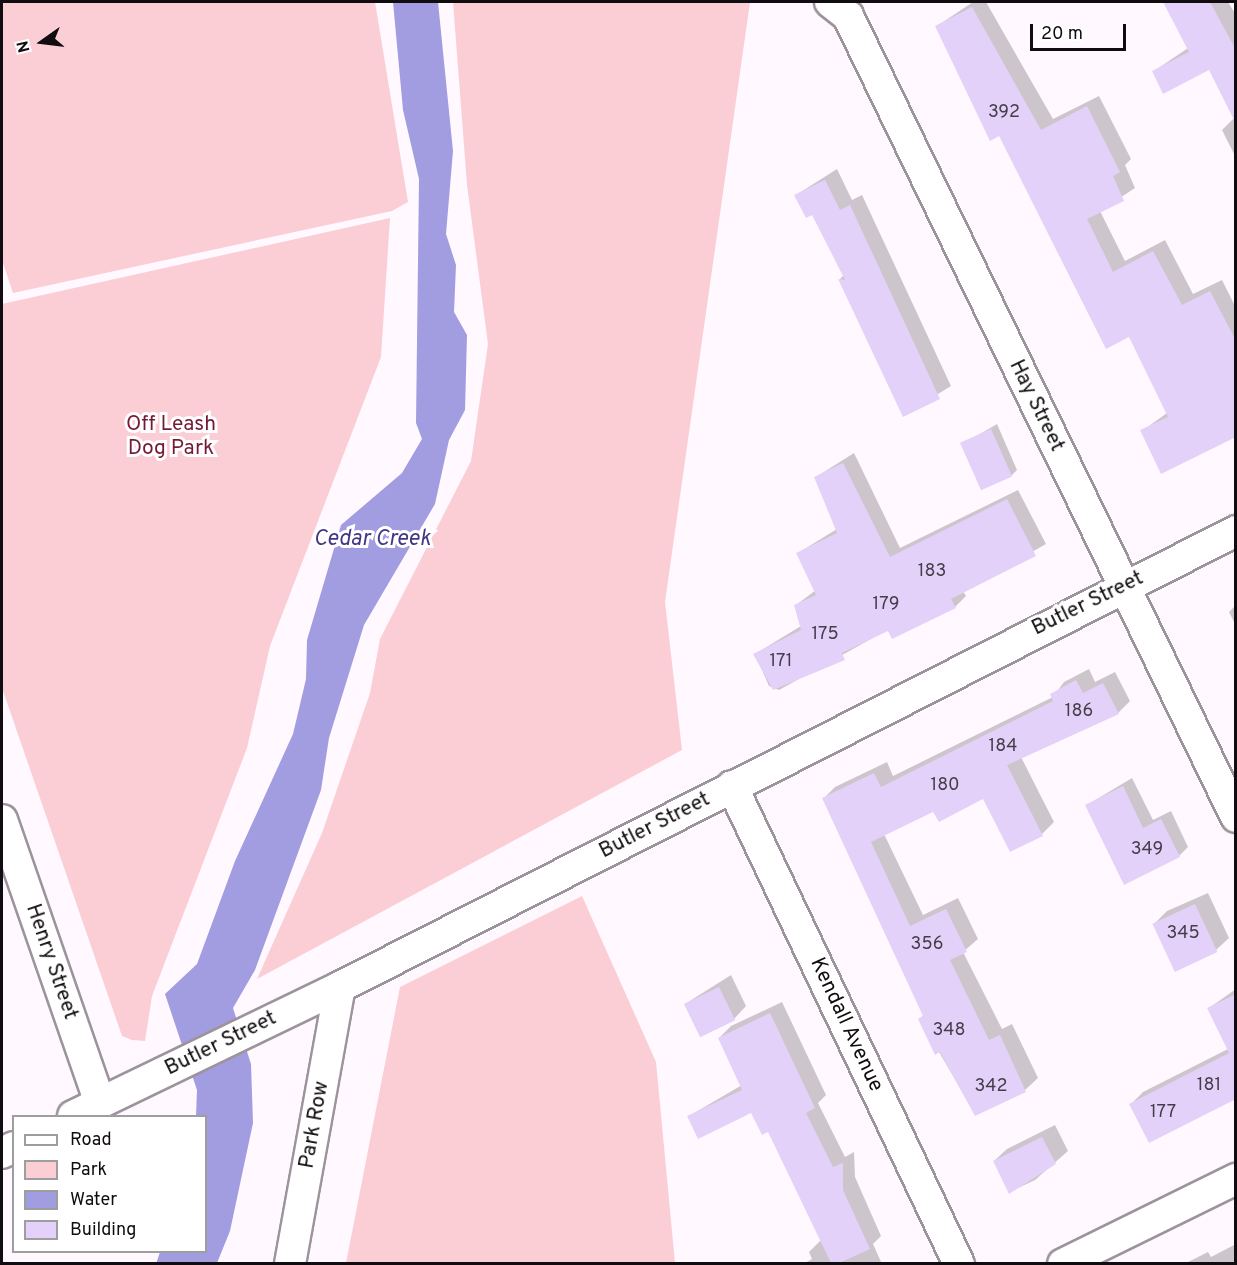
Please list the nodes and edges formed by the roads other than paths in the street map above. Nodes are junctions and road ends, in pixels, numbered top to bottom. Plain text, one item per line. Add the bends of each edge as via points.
1 (830, 2) edge
2 (1236, 531) edge
3 (1124, 586) junction
4 (732, 786) junction
5 (1236, 818) edge
6 (2, 820) edge
7 (340, 987) junction
8 (99, 1103) junction
9 (75, 1115) edge
10 (1236, 1179) edge
11 (290, 1263) edge
12 (959, 1263) edge
13 (1063, 1263) edge

1 - 3 street, Hay Street via 848,16
2 - 3 street, Butler Street
3 - 4 street, Butler Street
3 - 5 street, Hay Street
4 - 7 street, Butler Street
4 - 12 street, Kendall Avenue
6 - 8 street, Henry Street
7 - 8 street, Butler Street
7 - 11 street, Park Row
8 - 9 street, Butler Street
10 - 13 street

